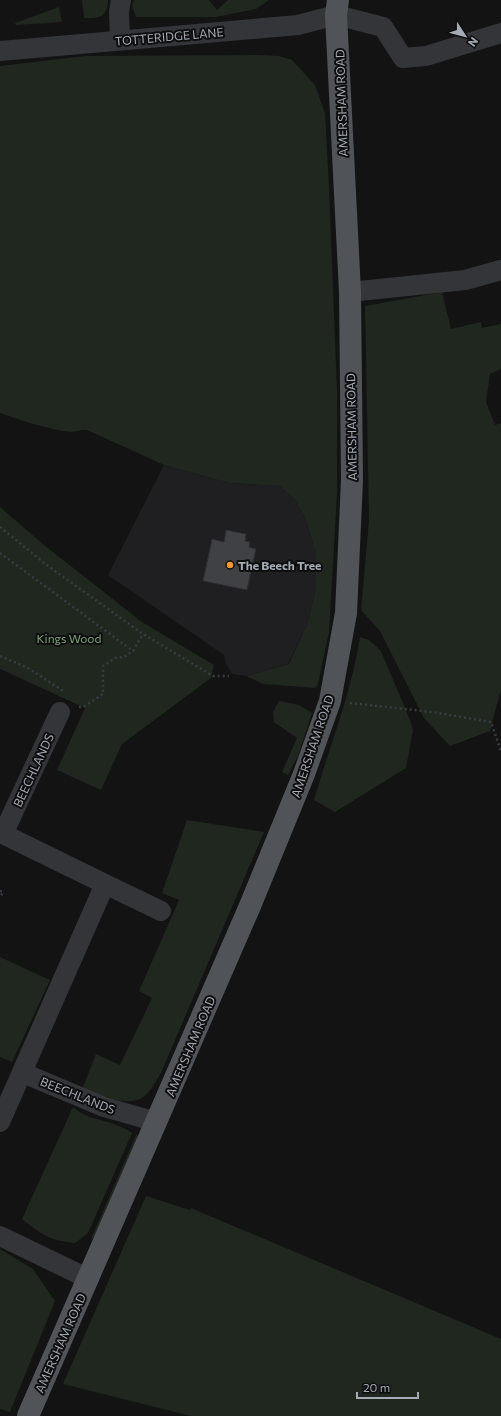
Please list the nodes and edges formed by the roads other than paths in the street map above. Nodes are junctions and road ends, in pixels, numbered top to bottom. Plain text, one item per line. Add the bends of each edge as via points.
1 (121, 0) edge
2 (337, 7) edge
3 (501, 33) edge
4 (120, 40) junction
5 (0, 51) edge
6 (501, 270) edge
7 (350, 292) junction
8 (63, 702) road end
9 (105, 884) junction
10 (162, 911) dead end
11 (23, 1073) junction
12 (0, 1122) edge
13 (157, 1122) junction
14 (0, 1236) edge
15 (89, 1279) junction
16 (28, 1416) edge

1 - 4 street
2 - 3 street via 383,27 403,58 426,56
2 - 4 street, TOTTERIDGE LANE via 298,25
2 - 7 main road, AMERSHAM ROAD
4 - 5 street, TOTTERIDGE LANE
6 - 7 street via 465,280
7 - 13 main road, AMERSHAM ROAD via 351,503 346,613 330,701 304,774
8 - 9 street, BEECHLANDS via 3,834
9 - 10 street, BEECHLANDS
9 - 11 street
11 - 12 street
11 - 13 street, BEECHLANDS via 104,1107
13 - 15 main road, AMERSHAM ROAD
14 - 15 street
15 - 16 main road, AMERSHAM ROAD

